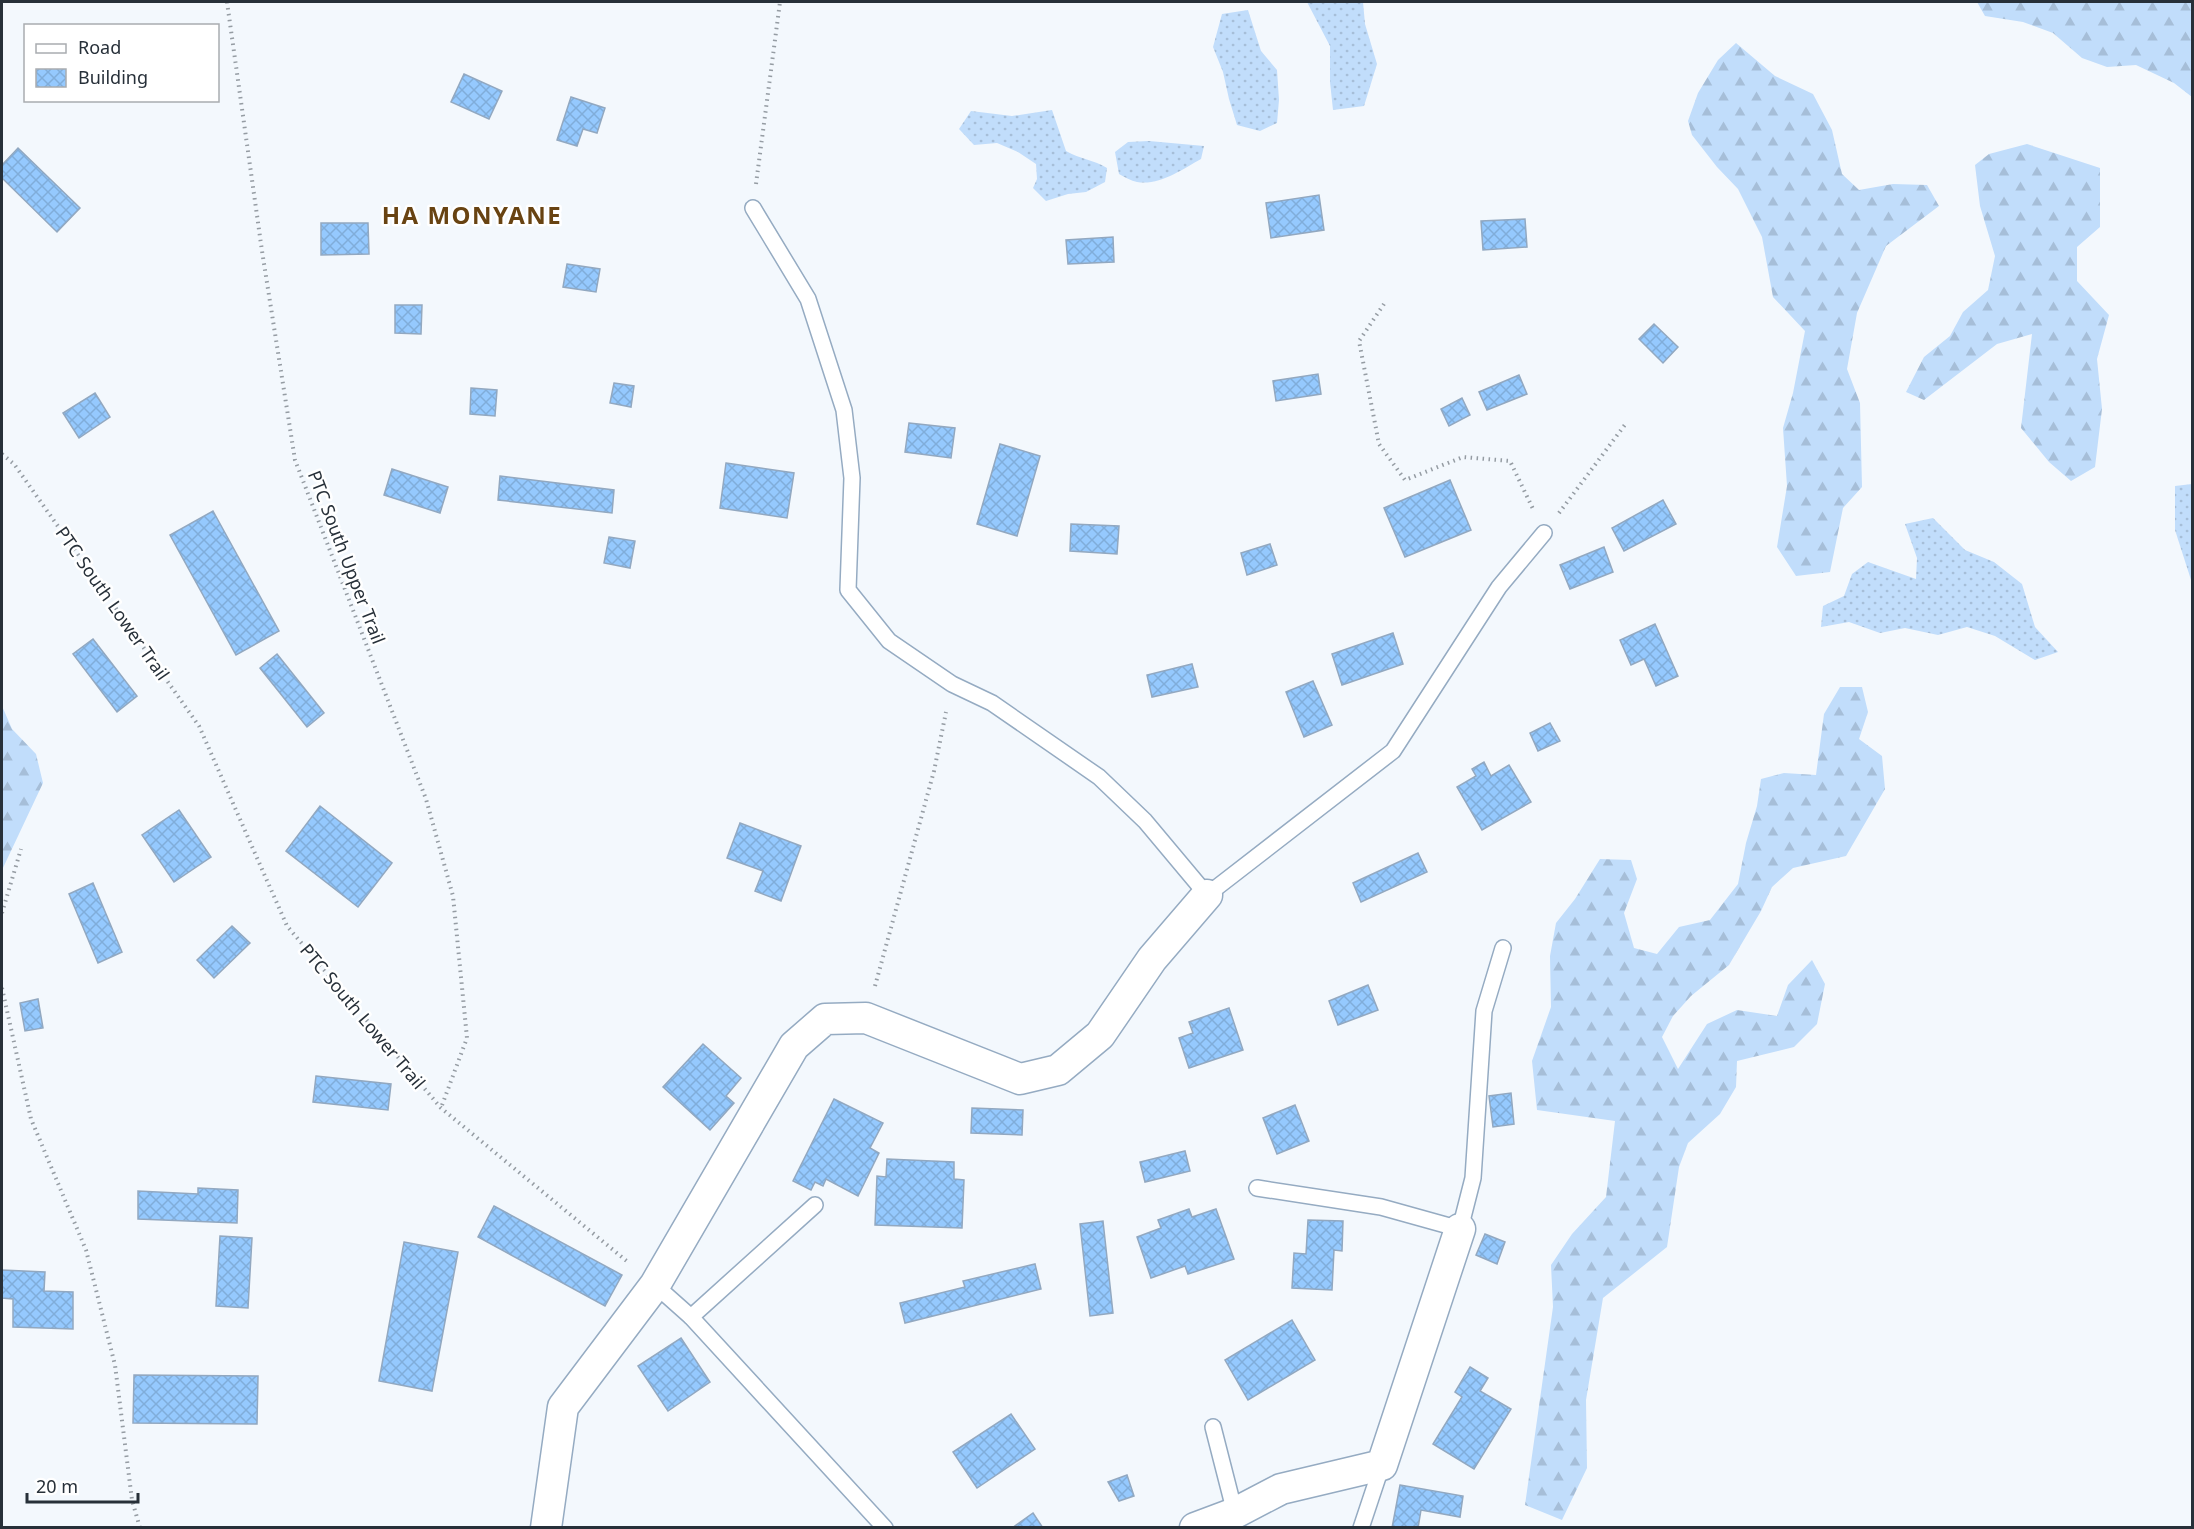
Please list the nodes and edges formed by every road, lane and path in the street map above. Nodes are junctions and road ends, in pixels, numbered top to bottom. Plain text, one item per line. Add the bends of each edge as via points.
1 (227, 2) edge
2 (780, 2) edge
3 (753, 208) joint
4 (1384, 304) dead end
5 (1627, 422) dead end
6 (2, 454) edge
7 (1544, 533) junction
8 (952, 684) junction
9 (21, 849) dead end
10 (1208, 895) junction
11 (2, 913) edge
12 (1503, 948) dead end
13 (2, 988) edge
14 (866, 1018) junction
15 (441, 1108) junction
16 (1257, 1188) dead end
17 (815, 1205) dead end
18 (1460, 1228) junction
19 (656, 1285) junction
20 (692, 1317) junction
21 (1213, 1427) dead end
22 (1382, 1465) junction
23 (1235, 1513) junction
24 (140, 1527) edge
25 (546, 1527) edge
26 (885, 1527) edge
27 (1195, 1527) edge
28 (1361, 1527) edge

1 - 15 path, PTC South Upper Trail via 295,460 426,799 453,896 467,1038
2 - 3 path
3 - 8 lane via 808,299 844,410 852,478 848,590 889,641
4 - 7 path via 1359,341 1379,444 1406,480 1463,457 1510,461
5 - 7 path
6 - 15 path, PTC South Lower Trail via 14,464 199,726 287,926
7 - 10 lane via 1499,587 1393,751
8 - 10 lane via 992,703 1099,777 1145,821
8 - 14 path via 934,771
9 - 11 path
10 - 14 street via 1152,958 1100,1035 1058,1070 1020,1079
12 - 18 lane via 1484,1011 1473,1178
13 - 24 path via 31,1119 86,1250 115,1365 132,1500
14 - 19 street via 825,1019 794,1046
15 - 19 path, PTC South Lower Trail
16 - 18 lane via 1381,1207
17 - 20 lane
18 - 22 street
19 - 20 lane
19 - 25 street via 563,1407
20 - 26 lane
21 - 23 lane
22 - 23 street via 1281,1489
22 - 28 lane
23 - 27 street

